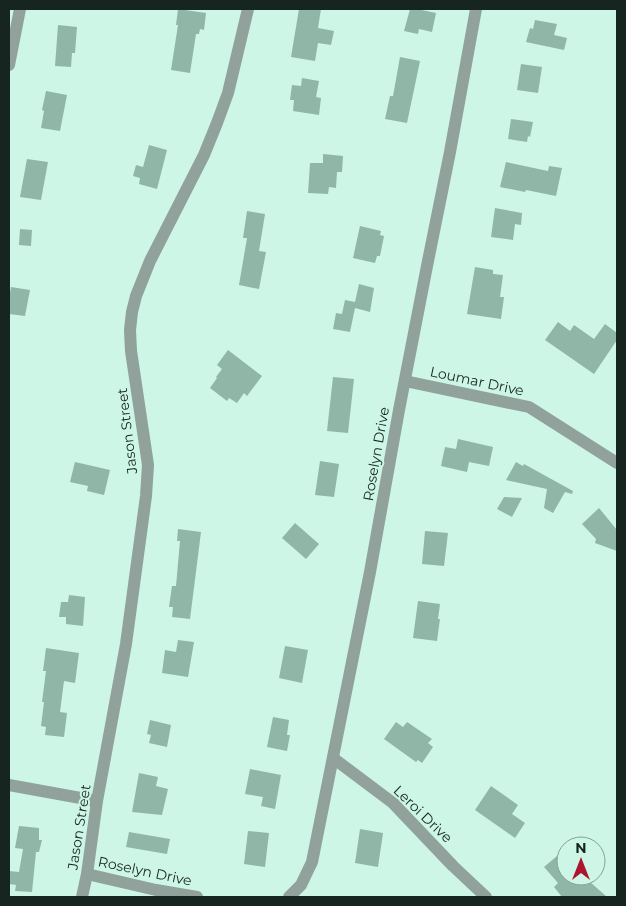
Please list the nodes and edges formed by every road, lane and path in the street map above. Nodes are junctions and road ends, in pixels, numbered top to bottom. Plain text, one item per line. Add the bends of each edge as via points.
1 (20, 9) edge
2 (248, 9) edge
3 (476, 9) edge
4 (9, 65) edge
5 (405, 381) junction
6 (617, 463) edge
7 (333, 758) junction
8 (9, 785) edge
9 (97, 801) junction
10 (87, 874) junction
11 (82, 897) edge
12 (197, 897) edge
13 (289, 897) edge
14 (486, 897) edge

1 - 4 street
2 - 9 street, Jason Street via 218,123 150,262 132,312 131,351 148,465 146,496 126,644
3 - 5 street, Roselyn Drive
5 - 6 street, Loumar Drive via 529,408
5 - 7 street, Roselyn Drive
7 - 13 street, Roselyn Drive via 312,862 301,885
7 - 14 street, Leroi Drive via 393,803
8 - 9 street
9 - 10 street, Jason Street
10 - 11 street, Jason Street
10 - 12 street, Roselyn Drive

